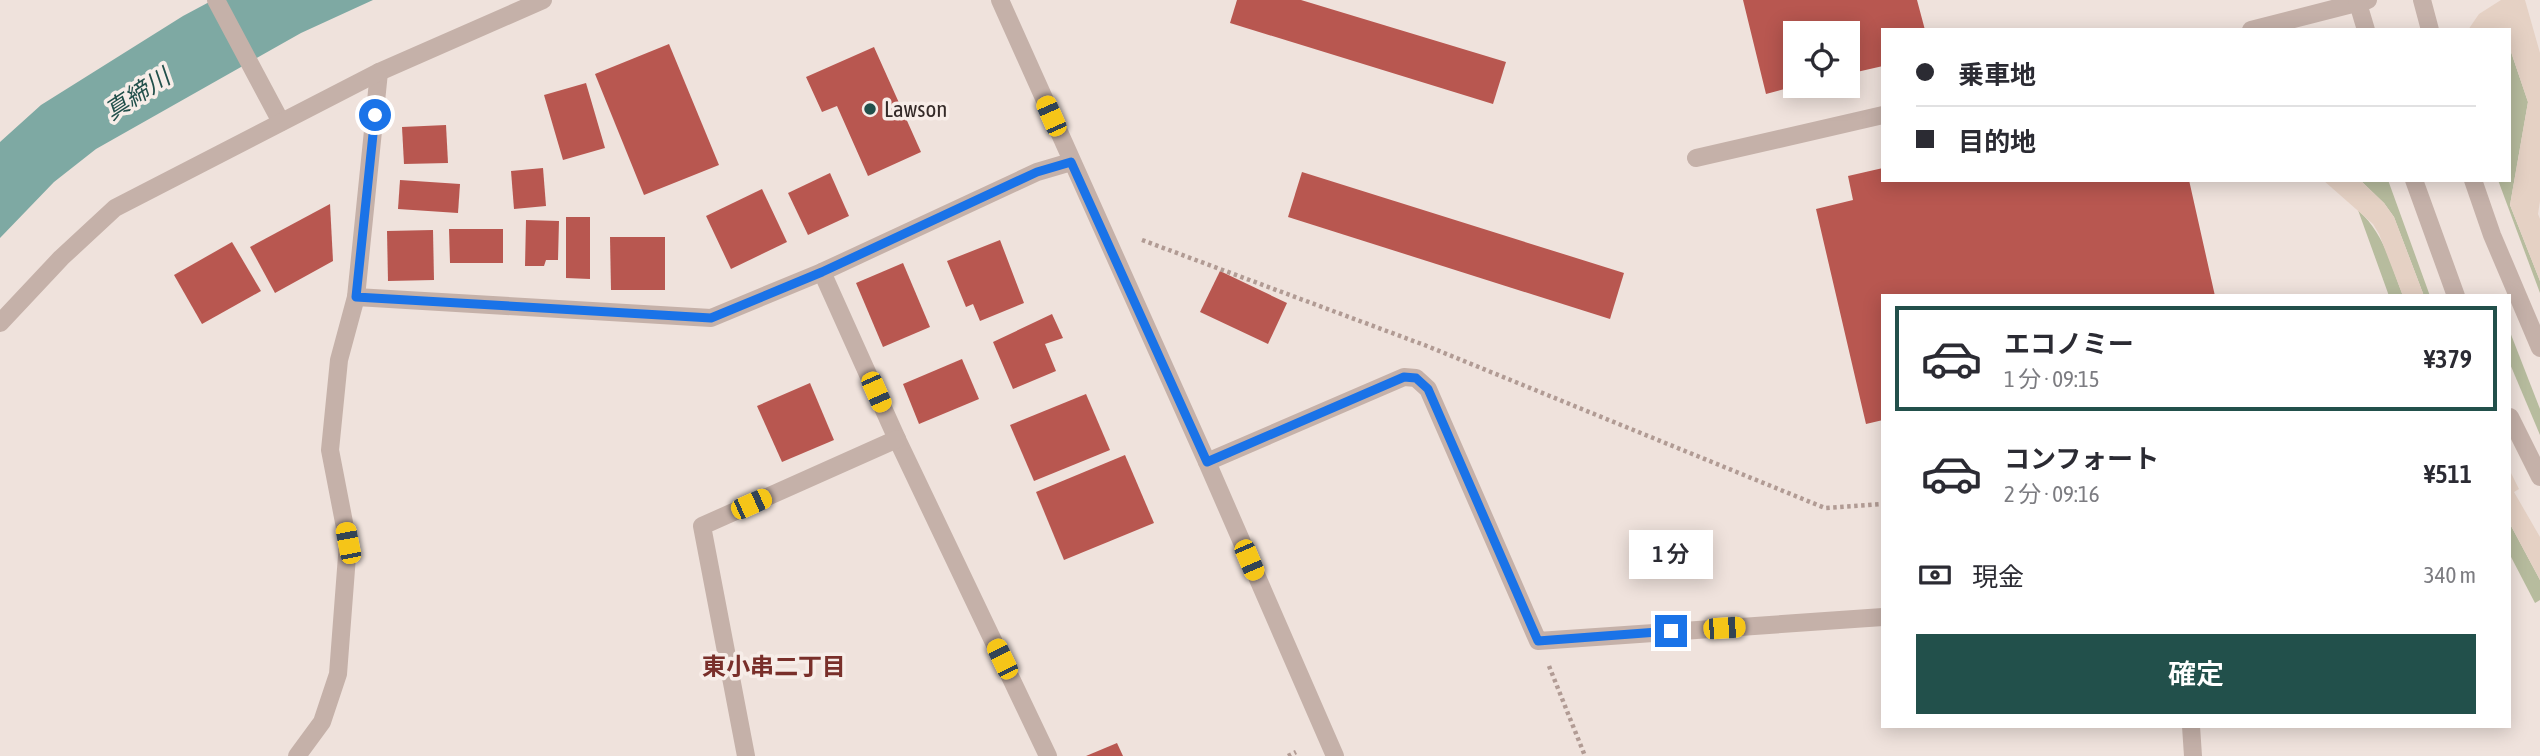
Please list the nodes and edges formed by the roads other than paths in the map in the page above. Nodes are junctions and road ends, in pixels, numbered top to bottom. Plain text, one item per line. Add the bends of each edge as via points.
1 (216, 0) edge
2 (543, 0) edge
3 (1000, 0) edge
4 (2423, 0) edge
5 (2361, 1) edge
6 (2259, 28) edge
7 (2366, 28) edge
8 (2430, 28) edge
9 (379, 72) junction
10 (1881, 115) edge
11 (281, 122) junction
12 (1696, 158) dead end
13 (1071, 162) junction
14 (2415, 182) edge
15 (2474, 182) edge
16 (822, 272) junction
17 (2455, 294) edge
18 (356, 297) junction
19 (0, 323) edge
20 (2540, 348) edge
21 (2511, 419) edge
22 (897, 439) junction
23 (1207, 462) junction
24 (2540, 477) edge
25 (1881, 617) edge
26 (2190, 728) edge
27 (297, 756) edge
28 (746, 756) edge
29 (1048, 756) edge
30 (1335, 756) edge
31 (2193, 756) edge

1 - 11 street
2 - 9 street
3 - 13 street
4 - 8 street
5 - 6 street
5 - 7 street
9 - 11 street
9 - 18 street
10 - 12 street
11 - 19 street via 114,208
13 - 16 street via 1037,172
13 - 23 street
14 - 17 street
15 - 20 street
16 - 18 street via 711,318
16 - 22 street
18 - 27 street via 338,360 330,450 348,543 338,674 322,722
21 - 24 street
22 - 28 street via 702,526
22 - 29 street
23 - 25 street via 1404,377 1416,378 1428,389 1538,641
23 - 30 street
26 - 31 street

